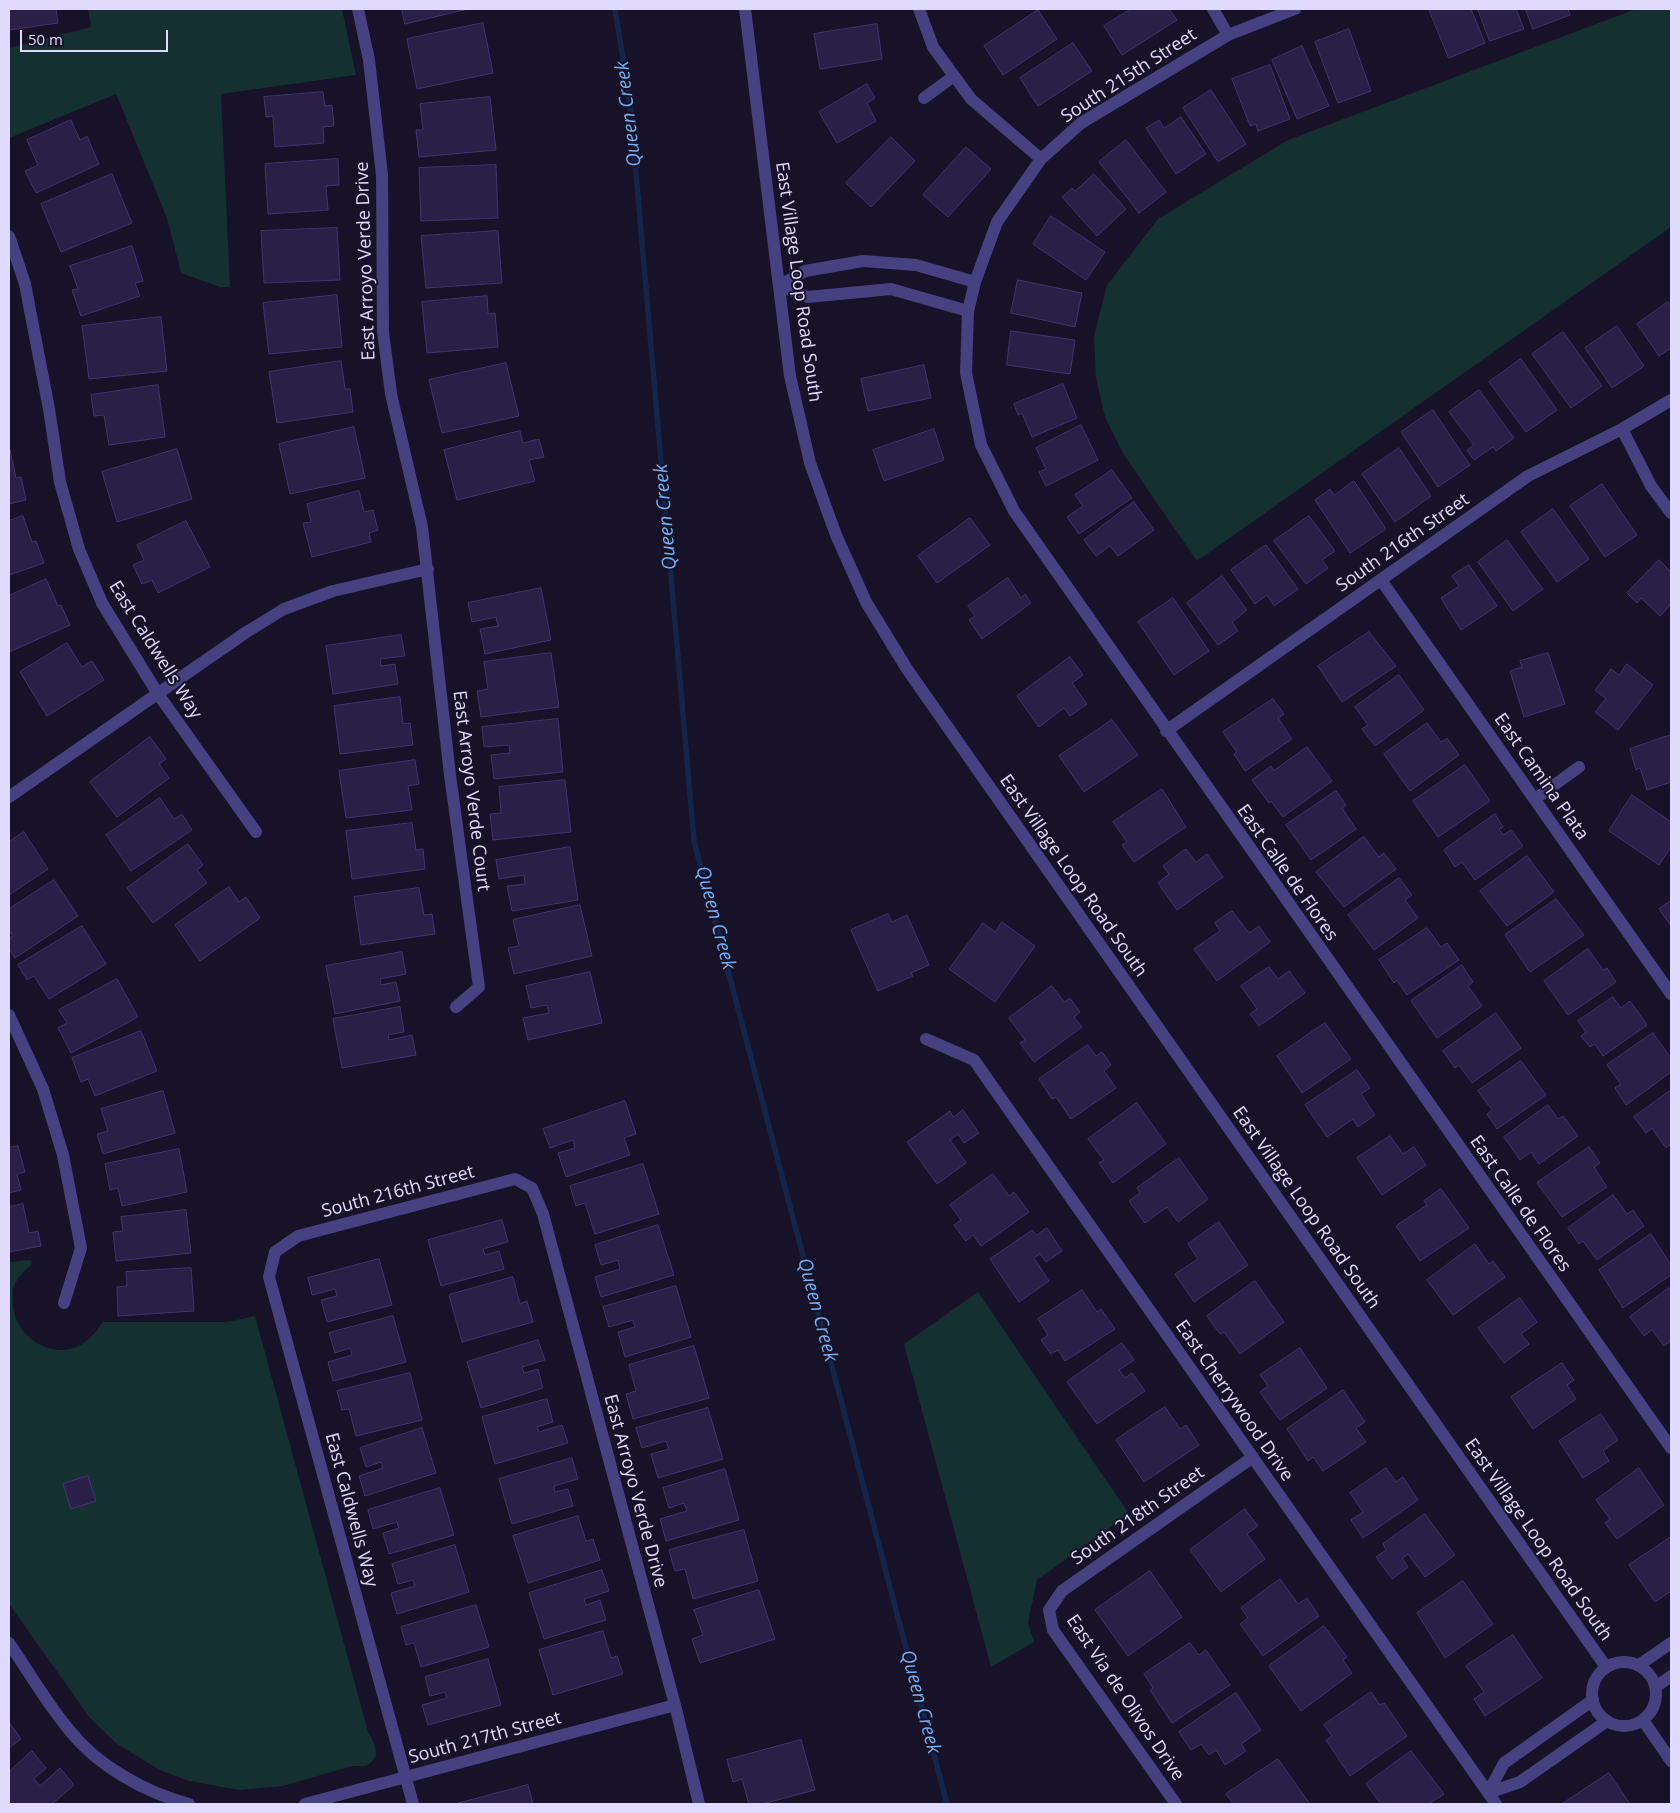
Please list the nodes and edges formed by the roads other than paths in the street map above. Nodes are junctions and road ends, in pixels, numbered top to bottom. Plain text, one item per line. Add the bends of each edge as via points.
1 (358, 9) edge
2 (745, 9) edge
3 (919, 9) edge
4 (1213, 9) edge
5 (1296, 9) edge
6 (1228, 35) junction
7 (954, 76) junction
8 (924, 98) dead end
9 (1041, 159) junction
10 (9, 236) edge
11 (975, 282) junction
12 (779, 286) junction
13 (968, 311) junction
14 (1671, 400) edge
15 (1622, 429) junction
16 (1671, 513) edge
17 (428, 569) junction
18 (1381, 580) junction
19 (158, 694) junction
20 (1166, 731) junction
21 (1579, 767) dead end
22 (9, 797) edge
23 (1535, 799) junction
24 (256, 832) dead end
25 (1671, 994) edge
26 (456, 1008) dead end
27 (9, 1015) edge
28 (926, 1039) dead end
29 (532, 1188) joint
30 (275, 1252) joint
31 (64, 1303) dead end
32 (1671, 1448) edge
33 (1253, 1457) junction
34 (1049, 1610) joint
35 (9, 1643) edge
36 (1671, 1643) edge
37 (1640, 1666) junction
38 (1606, 1667) junction
39 (1671, 1676) edge
40 (1656, 1687) junction
41 (1593, 1700) junction
42 (675, 1705) junction
43 (1607, 1720) junction
44 (1642, 1720) junction
45 (1671, 1761) edge
46 (406, 1777) junction
47 (1488, 1793) junction
48 (175, 1802) edge
49 (189, 1804) edge
50 (305, 1804) edge
51 (413, 1804) edge
52 (699, 1804) edge
53 (1176, 1804) edge
54 (1496, 1804) edge

1 - 17 street, East Arroyo Verde Drive via 370,68 382,175 383,332 391,394 422,527
2 - 12 street, East Village Loop Road South
3 - 7 street via 933,47
4 - 6 street
5 - 6 street, South 215th Street
6 - 9 street, South 215th Street via 1081,124
7 - 8 street
7 - 9 street via 970,99
9 - 11 street, South 215th Street via 997,222
10 - 19 street, East Caldwells Way via 25,284 60,482 79,549 102,603
11 - 12 street via 916,265 863,261 805,271
11 - 13 street, East Calle de Flores
12 - 13 street via 808,297 891,289
12 - 38 street, East Village Loop Road South via 790,376 810,463 836,535 871,610 907,669
13 - 20 street, East Calle de Flores via 966,373 981,445 1014,511
14 - 15 street, South 216th Street
15 - 16 street via 1651,486
15 - 18 street, South 216th Street via 1528,476
17 - 19 street via 333,591 284,609
17 - 26 street, East Arroyo Verde Court via 450,775 479,987
18 - 20 street, South 216th Street
18 - 23 street, East Camina Plata
19 - 22 street
19 - 24 street, East Caldwells Way
20 - 32 street, East Calle de Flores
21 - 23 street
23 - 25 street, East Camina Plata
27 - 31 street via 43,1089 63,1154 76,1220 81,1248
28 - 33 street, East Cherrywood Drive via 974,1060
29 - 30 street, South 216th Street via 515,1179 298,1236
29 - 42 street, East Arroyo Verde Drive via 543,1214
30 - 46 street, East Caldwells Way via 269,1277
33 - 34 street, South 218th Street via 1062,1591
33 - 47 street, East Cherrywood Drive
34 - 53 street, East Via de Olivos Drive via 1053,1630
35 - 48 street via 70,1732 133,1782
36 - 37 street
37 - 38 street via 1622,1662
37 - 40 street via 1647,1671
38 - 41 street via 1594,1682
39 - 40 street
40 - 44 street via 1654,1705
41 - 43 street
41 - 47 street via 1504,1763
42 - 46 street, South 217th Street
42 - 52 street, East Arroyo Verde Drive
43 - 44 street via 1625,1726
43 - 47 street via 1520,1782
44 - 45 street
46 - 50 street, South 217th Street
46 - 51 street, East Caldwells Way
47 - 54 street, East Cherrywood Drive
48 - 49 street

